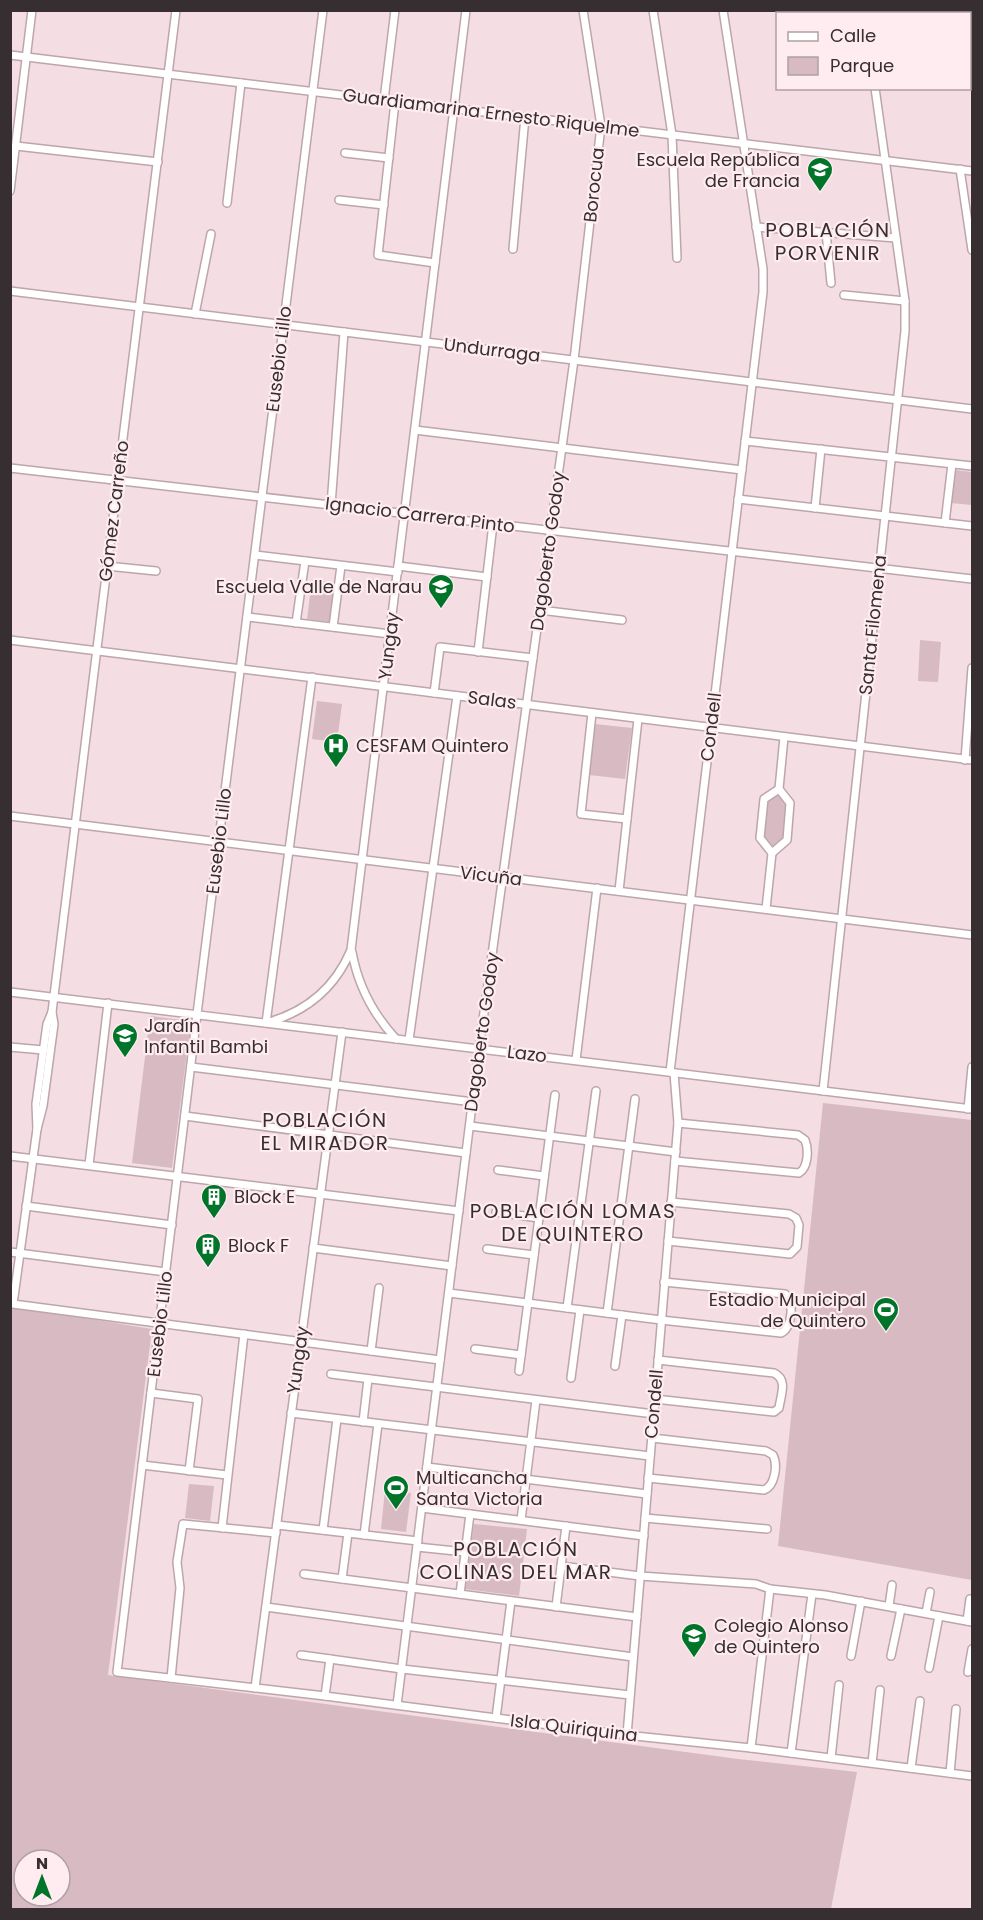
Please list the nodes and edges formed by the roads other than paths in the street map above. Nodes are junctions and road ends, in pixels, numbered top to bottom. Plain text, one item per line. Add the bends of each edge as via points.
1 (32, 10) edge
2 (176, 10) edge
3 (323, 10) edge
4 (395, 10) edge
5 (466, 10) edge
6 (583, 10) edge
7 (653, 10) edge
8 (723, 10) edge
9 (10, 55) edge
10 (26, 57) junction
11 (168, 74) junction
12 (241, 83) junction
13 (875, 90) edge
14 (313, 92) junction
15 (384, 100) junction
16 (395, 102) junction
17 (453, 108) junction
18 (525, 117) junction
19 (601, 126) junction
20 (672, 135) junction
21 (743, 143) junction
22 (16, 146) junction
23 (345, 153) dead end
24 (389, 158) junction
25 (886, 160) junction
26 (158, 162) junction
27 (960, 169) junction
28 (972, 171) edge
29 (10, 191) edge
30 (339, 200) dead end
31 (227, 203) dead end
32 (384, 205) junction
33 (756, 227) junction
34 (826, 232) junction
35 (211, 234) dead end
36 (896, 238) junction
37 (513, 249) dead end
38 (972, 250) edge
39 (676, 258) dead end
40 (435, 263) junction
41 (831, 283) dead end
42 (10, 291) edge
43 (844, 295) dead end
44 (905, 301) junction
45 (140, 307) junction
46 (195, 314) junction
47 (284, 325) junction
48 (344, 332) junction
49 (426, 342) junction
50 (574, 360) junction
51 (752, 382) junction
52 (897, 400) junction
53 (972, 409) edge
54 (415, 430) junction
55 (745, 441) junction
56 (562, 448) junction
57 (821, 450) junction
58 (891, 457) junction
59 (952, 464) junction
60 (972, 466) edge
61 (10, 468) edge
62 (742, 470) junction
63 (118, 480) junction
64 (262, 497) junction
65 (738, 499) junction
66 (331, 505) junction
67 (815, 508) junction
68 (405, 513) junction
69 (885, 516) junction
70 (945, 523) junction
71 (493, 524) junction
72 (972, 526) edge
73 (551, 530) junction
74 (732, 551) junction
75 (255, 555) junction
76 (305, 561) junction
77 (108, 566) junction
78 (341, 566) junction
79 (879, 568) junction
80 (398, 569) junction
81 (156, 571) dead end
82 (487, 577) junction
83 (972, 579) edge
84 (540, 610) junction
85 (247, 617) junction
86 (622, 621) dead end
87 (296, 623) junction
88 (333, 627) junction
89 (390, 634) junction
90 (10, 639) edge
91 (97, 650) junction
92 (478, 652) junction
93 (533, 658) junction
94 (241, 668) junction
95 (972, 668) edge
96 (312, 677) junction
97 (384, 686) junction
98 (434, 693) junction
99 (457, 696) junction
100 (527, 704) junction
101 (592, 713) junction
102 (638, 718) junction
103 (711, 728) junction
104 (784, 737) junction
105 (860, 746) junction
106 (969, 760) edge
107 (779, 789) junction
108 (10, 816) edge
109 (627, 819) junction
110 (75, 824) junction
111 (219, 842) junction
112 (289, 851) junction
113 (772, 854) junction
114 (362, 860) junction
115 (433, 868) junction
116 (503, 877) junction
117 (597, 888) junction
118 (619, 891) junction
119 (690, 900) junction
120 (766, 909) junction
121 (841, 919) junction
122 (972, 935) edge
123 (351, 950) junction
124 (10, 992) edge
125 (54, 997) junction
126 (108, 1003) junction
127 (52, 1012) junction
128 (197, 1014) junction
129 (266, 1023) junction
130 (342, 1032) junction
131 (396, 1039) junction
132 (409, 1040) junction
133 (10, 1047) edge
134 (479, 1049) junction
135 (43, 1050) junction
136 (576, 1060) junction
137 (191, 1067) junction
138 (972, 1067) edge
139 (672, 1072) junction
140 (335, 1085) junction
141 (823, 1090) junction
142 (596, 1091) dead end
143 (555, 1095) dead end
144 (635, 1098) dead end
145 (473, 1102) junction
146 (970, 1109) edge
147 (185, 1116) junction
148 (678, 1123) junction
149 (470, 1125) junction
150 (37, 1129) junction
151 (328, 1135) junction
152 (550, 1136) junction
153 (589, 1141) junction
154 (628, 1146) junction
155 (675, 1152) junction
156 (466, 1153) junction
157 (10, 1156) edge
158 (33, 1158) junction
159 (675, 1161) junction
160 (89, 1165) junction
161 (498, 1170) dead end
162 (178, 1176) junction
163 (544, 1176) junction
164 (320, 1194) junction
165 (671, 1202) junction
166 (26, 1206) junction
167 (459, 1211) junction
168 (496, 1212) dead end
169 (539, 1218) junction
170 (172, 1225) junction
171 (668, 1241) junction
172 (313, 1248) junction
173 (487, 1249) dead end
174 (10, 1251) edge
175 (20, 1253) junction
176 (534, 1256) junction
177 (452, 1266) junction
178 (166, 1272) junction
179 (664, 1282) junction
180 (379, 1288) dead end
181 (449, 1293) junction
182 (527, 1303) junction
183 (567, 1308) junction
184 (580, 1310) junction
185 (607, 1313) junction
186 (622, 1315) junction
187 (661, 1320) junction
188 (160, 1323) junction
189 (244, 1335) junction
190 (301, 1342) junction
191 (475, 1349) dead end
192 (371, 1352) junction
193 (520, 1355) junction
194 (440, 1360) junction
195 (658, 1360) junction
196 (615, 1366) dead end
197 (519, 1371) dead end
198 (331, 1374) dead end
199 (571, 1378) dead end
200 (368, 1379) junction
201 (437, 1388) junction
202 (151, 1393) junction
203 (655, 1399) junction
204 (536, 1400) junction
205 (291, 1413) junction
206 (654, 1414) junction
207 (337, 1419) junction
208 (363, 1422) junction
209 (378, 1424) junction
210 (431, 1431) junction
211 (652, 1438) junction
212 (531, 1442) junction
213 (650, 1456) junction
214 (142, 1465) junction
215 (427, 1467) junction
216 (189, 1471) junction
217 (227, 1475) junction
218 (648, 1478) junction
219 (526, 1479) junction
220 (647, 1494) junction
221 (422, 1508) junction
222 (470, 1514) junction
223 (645, 1518) junction
224 (521, 1520) junction
225 (566, 1526) junction
226 (222, 1527) junction
227 (276, 1529) junction
228 (766, 1529) dead end
229 (323, 1530) junction
230 (348, 1533) junction
231 (364, 1535) junction
232 (644, 1536) junction
233 (417, 1544) junction
234 (465, 1552) junction
235 (561, 1566) junction
236 (304, 1574) dead end
237 (640, 1576) junction
238 (342, 1579) junction
239 (892, 1585) dead end
240 (412, 1588) junction
241 (770, 1589) junction
242 (930, 1592) dead end
243 (460, 1594) junction
244 (812, 1594) junction
245 (970, 1599) dead end
246 (511, 1601) junction
247 (861, 1601) junction
248 (889, 1606) junction
249 (266, 1607) junction
250 (556, 1607) junction
251 (901, 1609) junction
252 (926, 1613) junction
253 (939, 1616) junction
254 (637, 1617) junction
255 (970, 1621) edge
256 (407, 1627) junction
257 (506, 1640) junction
258 (972, 1649) edge
259 (301, 1655) dead end
260 (851, 1656) dead end
261 (891, 1656) dead end
262 (633, 1657) junction
263 (330, 1659) junction
264 (402, 1668) junction
265 (930, 1668) dead end
266 (117, 1672) joint
267 (968, 1672) dead end
268 (171, 1678) junction
269 (501, 1679) junction
270 (839, 1685) dead end
271 (255, 1688) junction
272 (880, 1690) dead end
273 (630, 1695) junction
274 (325, 1696) junction
275 (920, 1701) dead end
276 (397, 1705) junction
277 (956, 1709) dead end
278 (496, 1718) junction
279 (627, 1735) junction
280 (751, 1748) junction
281 (791, 1753) junction
282 (831, 1758) junction
283 (872, 1763) junction
284 (911, 1768) junction
285 (950, 1773) junction
286 (972, 1776) edge

1 - 10 street
2 - 11 street, Gómez Carreño
3 - 14 street, Eusebio Lillo
4 - 15 street
5 - 17 street, Yungay
6 - 19 street, Borocua
7 - 20 street
8 - 21 street, Condell
9 - 10 street, Guardiamarina Ernesto Riquelme
10 - 11 street, Guardiamarina Ernesto Riquelme
10 - 22 street
11 - 12 street, Guardiamarina Ernesto Riquelme
11 - 26 street, Gómez Carreño
12 - 14 street, Guardiamarina Ernesto Riquelme
12 - 31 street
13 - 25 street, Santa Filomena
14 - 15 street, Guardiamarina Ernesto Riquelme
14 - 47 street, Eusebio Lillo
15 - 16 street, Guardiamarina Ernesto Riquelme
16 - 17 street, Guardiamarina Ernesto Riquelme
16 - 24 street
17 - 18 street, Guardiamarina Ernesto Riquelme
17 - 40 street, Yungay
18 - 19 street, Guardiamarina Ernesto Riquelme
18 - 37 street
19 - 20 street, Guardiamarina Ernesto Riquelme
19 - 50 street, Borocua
20 - 21 street, Guardiamarina Ernesto Riquelme
20 - 39 street
21 - 25 street, Guardiamarina Ernesto Riquelme
21 - 33 street, Condell
22 - 26 street
22 - 29 street
23 - 24 street
24 - 32 street
25 - 27 street, Guardiamarina Ernesto Riquelme
25 - 36 street, Santa Filomena
26 - 45 street, Gómez Carreño
27 - 28 street, Guardiamarina Ernesto Riquelme
27 - 38 street
30 - 32 street
32 - 40 street via 378,255
33 - 34 street
33 - 51 street, Condell via 763,281
34 - 36 street
34 - 41 street
35 - 46 street
36 - 44 street, Santa Filomena
40 - 49 street, Yungay
42 - 45 street, Undurraga
43 - 44 street
44 - 52 street, Santa Filomena
45 - 46 street, Undurraga
45 - 63 street, Gómez Carreño
46 - 47 street, Undurraga
47 - 48 street, Undurraga
47 - 64 street, Eusebio Lillo
48 - 49 street, Undurraga
48 - 66 street
49 - 50 street, Undurraga
49 - 54 street, Yungay
50 - 51 street, Undurraga
50 - 56 street, Dagoberto Godoy
51 - 52 street, Undurraga
51 - 55 street, Condell
52 - 53 street, Undurraga
52 - 58 street, Santa Filomena
54 - 56 street
54 - 68 street, Yungay
55 - 57 street
55 - 62 street, Condell
56 - 62 street
56 - 73 street, Dagoberto Godoy
57 - 58 street
57 - 67 street
58 - 59 street
58 - 69 street, Santa Filomena
59 - 60 street
59 - 70 street
61 - 63 street, Ignacio Carrera Pinto
62 - 65 street, Condell
63 - 64 street, Ignacio Carrera Pinto
63 - 77 street, Gómez Carreño
64 - 66 street, Ignacio Carrera Pinto
64 - 75 street, Eusebio Lillo
65 - 67 street
65 - 74 street, Condell
66 - 68 street, Ignacio Carrera Pinto
67 - 69 street
68 - 71 street, Ignacio Carrera Pinto
68 - 80 street, Yungay
69 - 70 street
69 - 79 street, Santa Filomena
70 - 72 street
71 - 73 street, Ignacio Carrera Pinto
71 - 82 street
73 - 74 street, Ignacio Carrera Pinto
73 - 84 street, Dagoberto Godoy
74 - 79 street, Ignacio Carrera Pinto
74 - 103 street, Condell
75 - 76 street
75 - 85 street, Eusebio Lillo
76 - 78 street
76 - 87 street
77 - 81 street
77 - 91 street, Gómez Carreño
78 - 80 street
78 - 88 street
79 - 83 street, Ignacio Carrera Pinto
79 - 105 street, Santa Filomena
80 - 82 street
80 - 89 street, Yungay
82 - 92 street
84 - 86 street
84 - 93 street, Dagoberto Godoy
85 - 87 street
85 - 94 street, Eusebio Lillo
87 - 88 street
88 - 89 street
89 - 97 street, Yungay
90 - 91 street, Salas
91 - 94 street, Salas
91 - 110 street, Gómez Carreño
92 - 93 street
92 - 98 street via 440,647
93 - 100 street, Dagoberto Godoy
94 - 96 street, Salas
94 - 111 street, Eusebio Lillo
95 - 106 street
96 - 97 street, Salas
96 - 112 street
97 - 98 street, Salas
97 - 114 street, Yungay
98 - 99 street, Salas
99 - 100 street, Salas
99 - 115 street
100 - 101 street, Salas
100 - 116 street, Dagoberto Godoy
101 - 102 street, Salas
101 - 109 street via 581,814
102 - 103 street, Salas
102 - 109 street
103 - 104 street, Salas
103 - 119 street, Condell
104 - 105 street, Salas
104 - 107 street
105 - 106 street, Salas
105 - 121 street, Santa Filomena
107 - 113 street via 790,803 787,840
107 - 113 street via 764,799 760,838
108 - 110 street, Vicuña
109 - 118 street
110 - 111 street, Vicuña
110 - 125 street, Gómez Carreño
111 - 112 street, Vicuña
111 - 128 street, Eusebio Lillo
112 - 114 street, Vicuña
112 - 129 street
113 - 120 street
114 - 115 street, Vicuña
114 - 123 street, Yungay
115 - 116 street, Vicuña
115 - 132 street
116 - 117 street, Vicuña
116 - 134 street, Dagoberto Godoy
117 - 118 street, Vicuña
117 - 136 street
118 - 119 street, Vicuña
119 - 120 street, Vicuña
119 - 139 street, Condell
120 - 121 street, Vicuña
121 - 122 street, Vicuña
121 - 141 street, Santa Filomena
123 - 129 street, Yungay via 337,977 316,999 298,1011
123 - 131 street, Yungay via 367,999
124 - 125 street, Lazo
125 - 126 street, Lazo
125 - 127 street, Gómez Carreño
126 - 128 street, Lazo
126 - 160 street
127 - 135 street, Gómez Carreño
127 - 150 street, Gómez Carreño via 51,1048
128 - 129 street, Lazo
128 - 137 street, Eusebio Lillo
129 - 130 street, Lazo
130 - 131 street, Lazo
130 - 140 street, Yungay
131 - 132 street, Lazo
132 - 134 street, Lazo
133 - 135 street
134 - 136 street, Lazo
134 - 145 street, Dagoberto Godoy
135 - 150 street, Gómez Carreño
136 - 139 street, Lazo
137 - 140 street
137 - 147 street, Eusebio Lillo
138 - 146 street
139 - 141 street, Lazo
139 - 148 street, Condell
140 - 145 street
140 - 151 street, Yungay
141 - 146 street, Lazo
142 - 153 street
143 - 152 street
144 - 154 street
145 - 149 street, Dagoberto Godoy
147 - 151 street
147 - 162 street, Eusebio Lillo
148 - 155 street, Condell
148 - 159 street via 798,1135 805,1140 807,1149 805,1167 799,1173
149 - 152 street
149 - 156 street, Dagoberto Godoy
150 - 158 street, Gómez Carreño
151 - 156 street
151 - 164 street, Yungay
152 - 153 street
152 - 163 street
153 - 154 street
153 - 183 street
154 - 155 street
154 - 185 street
155 - 159 street, Condell
156 - 167 street, Dagoberto Godoy
157 - 158 street
158 - 160 street
158 - 166 street, Gómez Carreño
159 - 165 street, Condell
160 - 162 street
161 - 163 street
162 - 164 street
162 - 170 street, Eusebio Lillo
163 - 169 street
164 - 167 street
164 - 172 street, Yungay
165 - 171 street, Condell
165 - 171 street via 792,1215 799,1222 797,1245 787,1254
166 - 170 street
166 - 175 street, Gómez Carreño
167 - 177 street, Dagoberto Godoy
168 - 169 street
169 - 176 street
170 - 178 street, Eusebio Lillo
171 - 179 street, Condell
172 - 177 street
172 - 190 street, Yungay
173 - 176 street
174 - 175 street
175 - 178 street
175 - 188 street, Gómez Carreño via 13,1304
176 - 182 street
177 - 181 street, Dagoberto Godoy
178 - 188 street, Eusebio Lillo
179 - 187 street, Condell
179 - 187 street via 785,1294 791,1302 788,1327 781,1333
180 - 192 street
181 - 182 street
181 - 194 street, Dagoberto Godoy
182 - 183 street
182 - 193 street
183 - 184 street
184 - 185 street
184 - 199 street
185 - 186 street
186 - 187 street
186 - 196 street
187 - 195 street, Condell
188 - 189 street
188 - 202 street, Eusebio Lillo
189 - 190 street
189 - 217 street
190 - 192 street
190 - 205 street, Yungay
191 - 193 street
192 - 194 street
193 - 197 street
194 - 201 street, Dagoberto Godoy
195 - 203 street, Condell
195 - 203 street via 774,1373 783,1383 780,1406 774,1412
198 - 200 street
200 - 201 street
200 - 208 street
201 - 204 street
201 - 210 street, Dagoberto Godoy
202 - 214 street, Eusebio Lillo
202 - 216 street via 198,1399
203 - 206 street, Condell
204 - 206 street
204 - 212 street
205 - 207 street
205 - 227 street, Yungay
206 - 211 street, Condell
207 - 208 street
207 - 229 street
208 - 209 street
209 - 210 street
209 - 231 street
210 - 212 street
210 - 215 street, Dagoberto Godoy
211 - 213 street, Condell
211 - 218 street via 769,1452 775,1459 772,1482 764,1490
212 - 213 street
212 - 219 street
213 - 218 street, Condell
214 - 216 street
214 - 266 street, Eusebio Lillo
215 - 219 street
215 - 221 street, Dagoberto Godoy
216 - 217 street
217 - 226 street
218 - 220 street, Condell
219 - 220 street
219 - 224 street
220 - 223 street, Condell
221 - 222 street
221 - 233 street, Dagoberto Godoy
222 - 224 street
222 - 234 street
223 - 228 street
223 - 232 street, Condell
224 - 225 street
225 - 232 street
225 - 235 street
226 - 227 street
226 - 268 street via 183,1524 177,1562 180,1588
227 - 229 street
227 - 249 street, Yungay
229 - 230 street
230 - 231 street
230 - 238 street
231 - 233 street
232 - 237 street, Condell
233 - 234 street
233 - 240 street, Dagoberto Godoy
234 - 243 street
235 - 237 street
235 - 250 street
236 - 238 street
237 - 241 street via 756,1584
237 - 254 street, Condell
238 - 240 street
239 - 248 street
240 - 243 street
240 - 256 street, Dagoberto Godoy
241 - 244 street
241 - 280 street
242 - 252 street
243 - 246 street
244 - 247 street
244 - 281 street
245 - 255 street
246 - 250 street
246 - 257 street
247 - 248 street
247 - 260 street
248 - 251 street
249 - 256 street
249 - 271 street, Yungay
250 - 254 street
251 - 252 street
251 - 261 street
252 - 253 street
253 - 255 street
253 - 265 street
254 - 262 street, Condell
256 - 257 street
256 - 264 street, Dagoberto Godoy
257 - 262 street
257 - 269 street
258 - 267 street
259 - 263 street
262 - 273 street, Condell
263 - 264 street
263 - 274 street
264 - 269 street
264 - 276 street, Dagoberto Godoy
266 - 268 street, Isla Quiriquina
268 - 271 street, Isla Quiriquina
269 - 273 street
269 - 278 street
270 - 282 street
271 - 274 street, Isla Quiriquina
272 - 283 street
273 - 279 street, Condell
274 - 276 street, Isla Quiriquina
275 - 284 street
276 - 278 street, Isla Quiriquina
277 - 285 street
278 - 279 street, Isla Quiriquina
279 - 280 street, Isla Quiriquina
280 - 281 street, Isla Quiriquina
281 - 282 street, Isla Quiriquina
282 - 283 street, Isla Quiriquina
283 - 284 street, Isla Quiriquina
284 - 285 street, Isla Quiriquina
285 - 286 street, Isla Quiriquina

